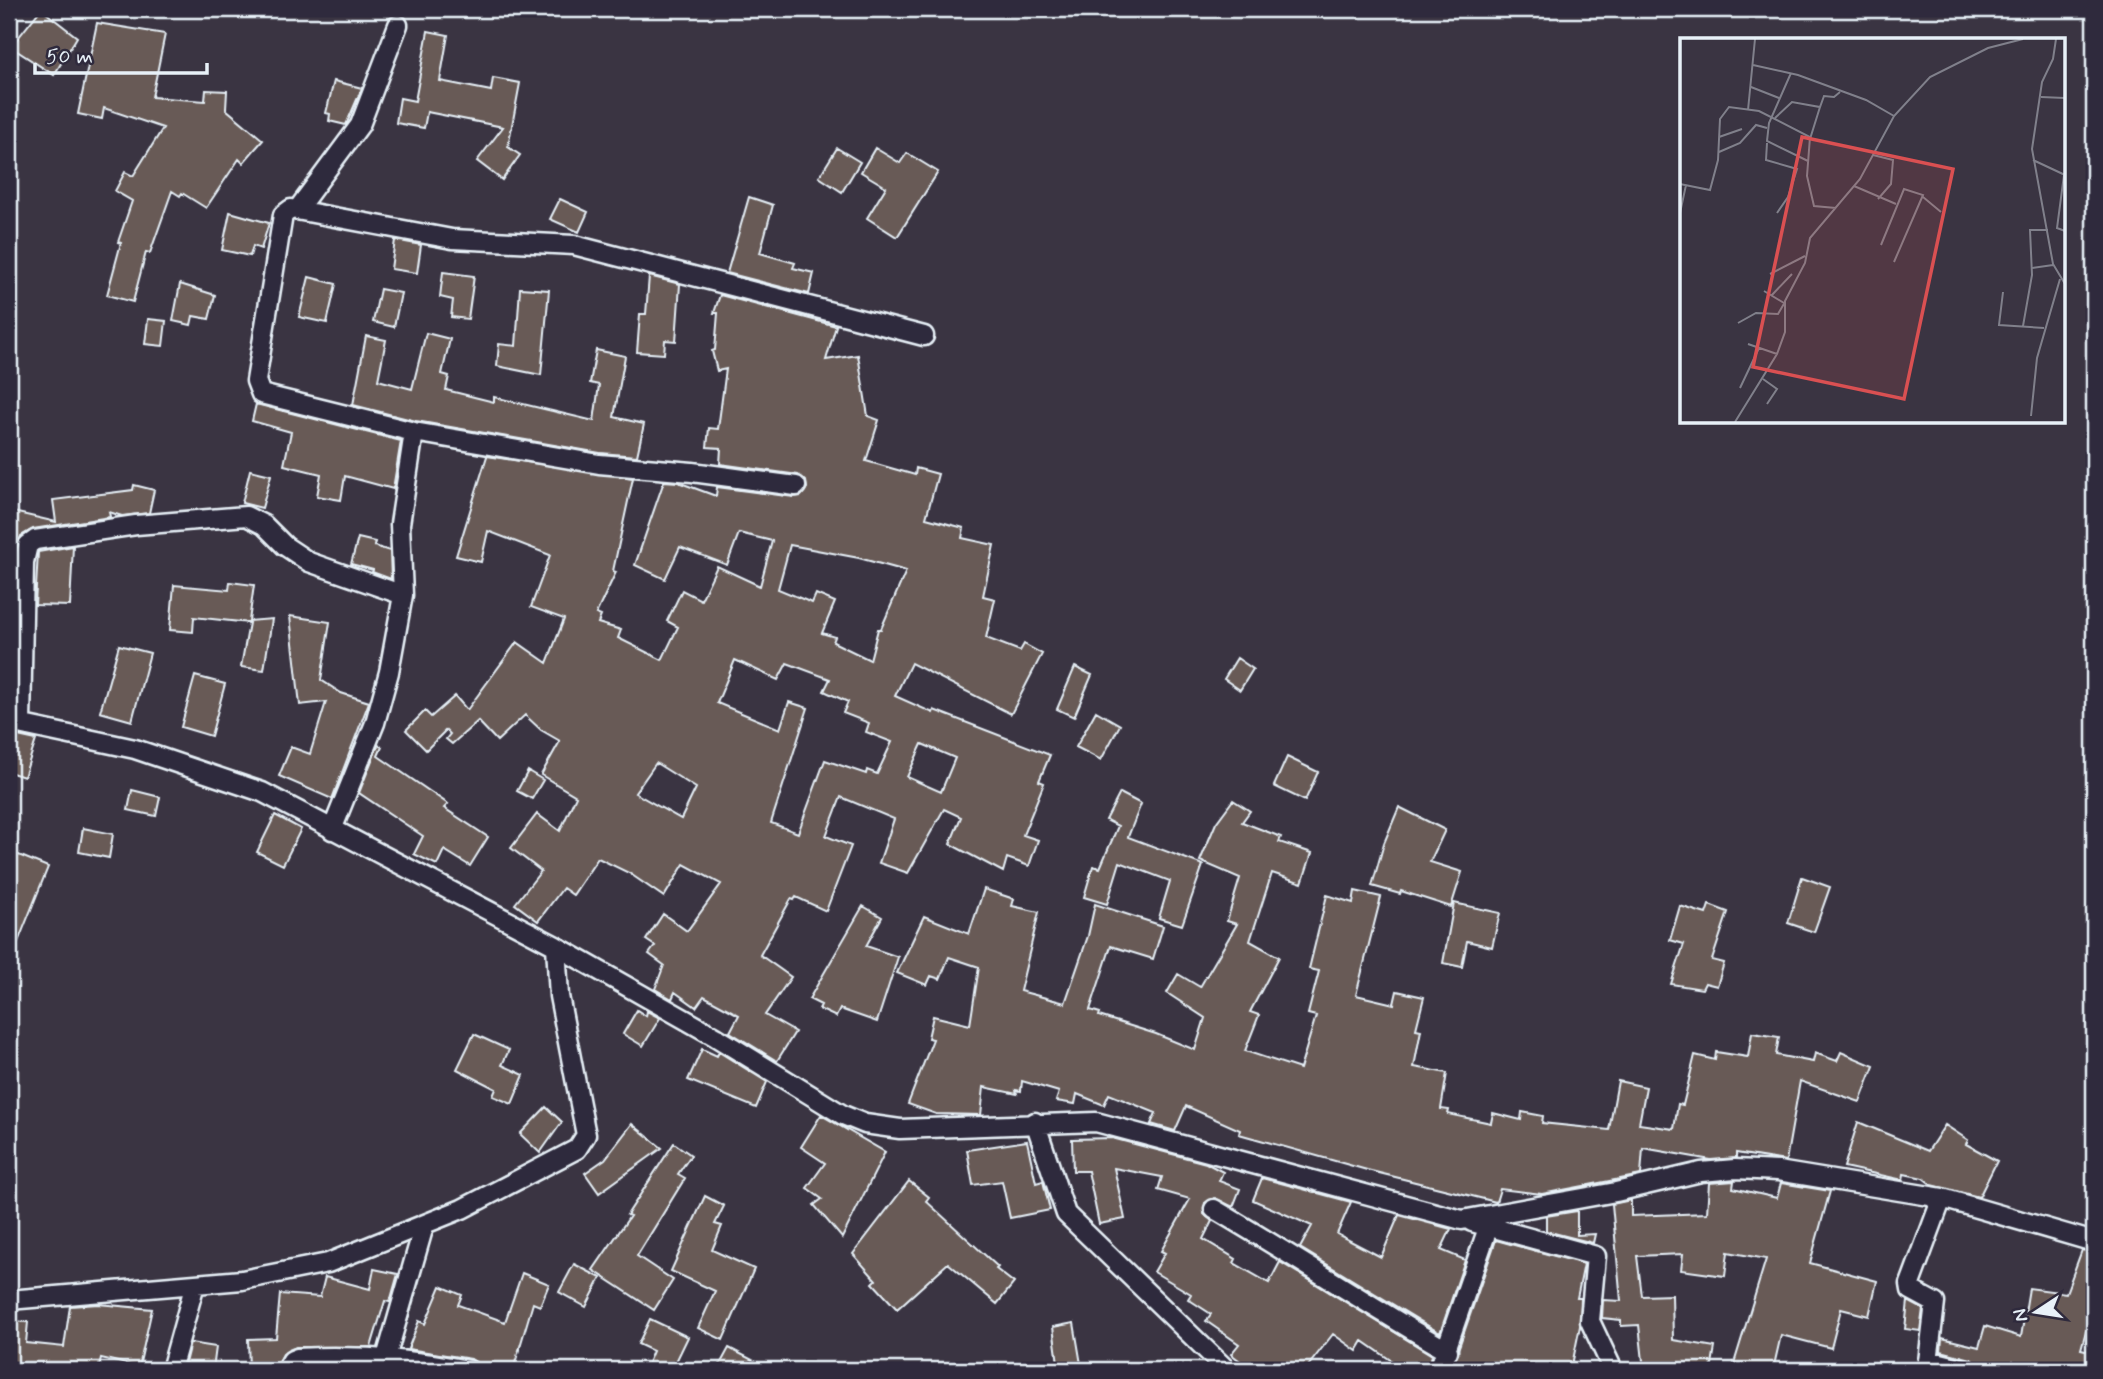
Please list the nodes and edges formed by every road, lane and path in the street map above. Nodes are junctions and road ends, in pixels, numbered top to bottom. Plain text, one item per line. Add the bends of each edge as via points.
1 (398, 24) dead end
2 (297, 210) junction
3 (924, 337) dead end
4 (414, 432) junction
5 (796, 486) dead end
6 (403, 595) junction
7 (15, 723) edge
8 (332, 830) junction
9 (556, 946) junction
10 (1035, 1122) junction
11 (1942, 1198) junction
12 (1214, 1209) dead end
13 (1462, 1220) junction
14 (1489, 1225) junction
15 (424, 1226) junction
16 (2094, 1242) edge
17 (195, 1284) junction
18 (9, 1300) edge
19 (1448, 1351) junction
20 (386, 1358) junction
21 (1927, 1365) edge
22 (171, 1370) edge
23 (286, 1370) edge
24 (469, 1370) edge
25 (1227, 1370) edge
26 (1439, 1370) edge
27 (1613, 1370) edge
28 (1968, 1370) edge

1 - 2 street via 360,125
2 - 3 street via 452,239 574,245
2 - 4 street via 283,215 258,390 266,396
4 - 5 street via 598,464
4 - 6 street via 400,524
6 - 7 street via 309,562 246,516 35,540 28,545 24,562
6 - 8 street via 375,723
7 - 8 street via 135,749 262,792
8 - 9 street
9 - 10 street via 865,1124 900,1129
9 - 15 street via 559,996 586,1135 583,1143
10 - 13 street via 1096,1122
10 - 25 street via 1066,1214
11 - 13 street via 1778,1171 1735,1169
11 - 16 street
11 - 21 street via 1910,1284 1911,1290 1935,1303
12 - 19 street
13 - 14 street
14 - 19 street
14 - 27 street via 1596,1256 1590,1321
15 - 17 street via 328,1263
15 - 20 street
17 - 18 street
17 - 22 street
19 - 26 street
20 - 23 street via 298,1358
20 - 24 street
21 - 28 street

